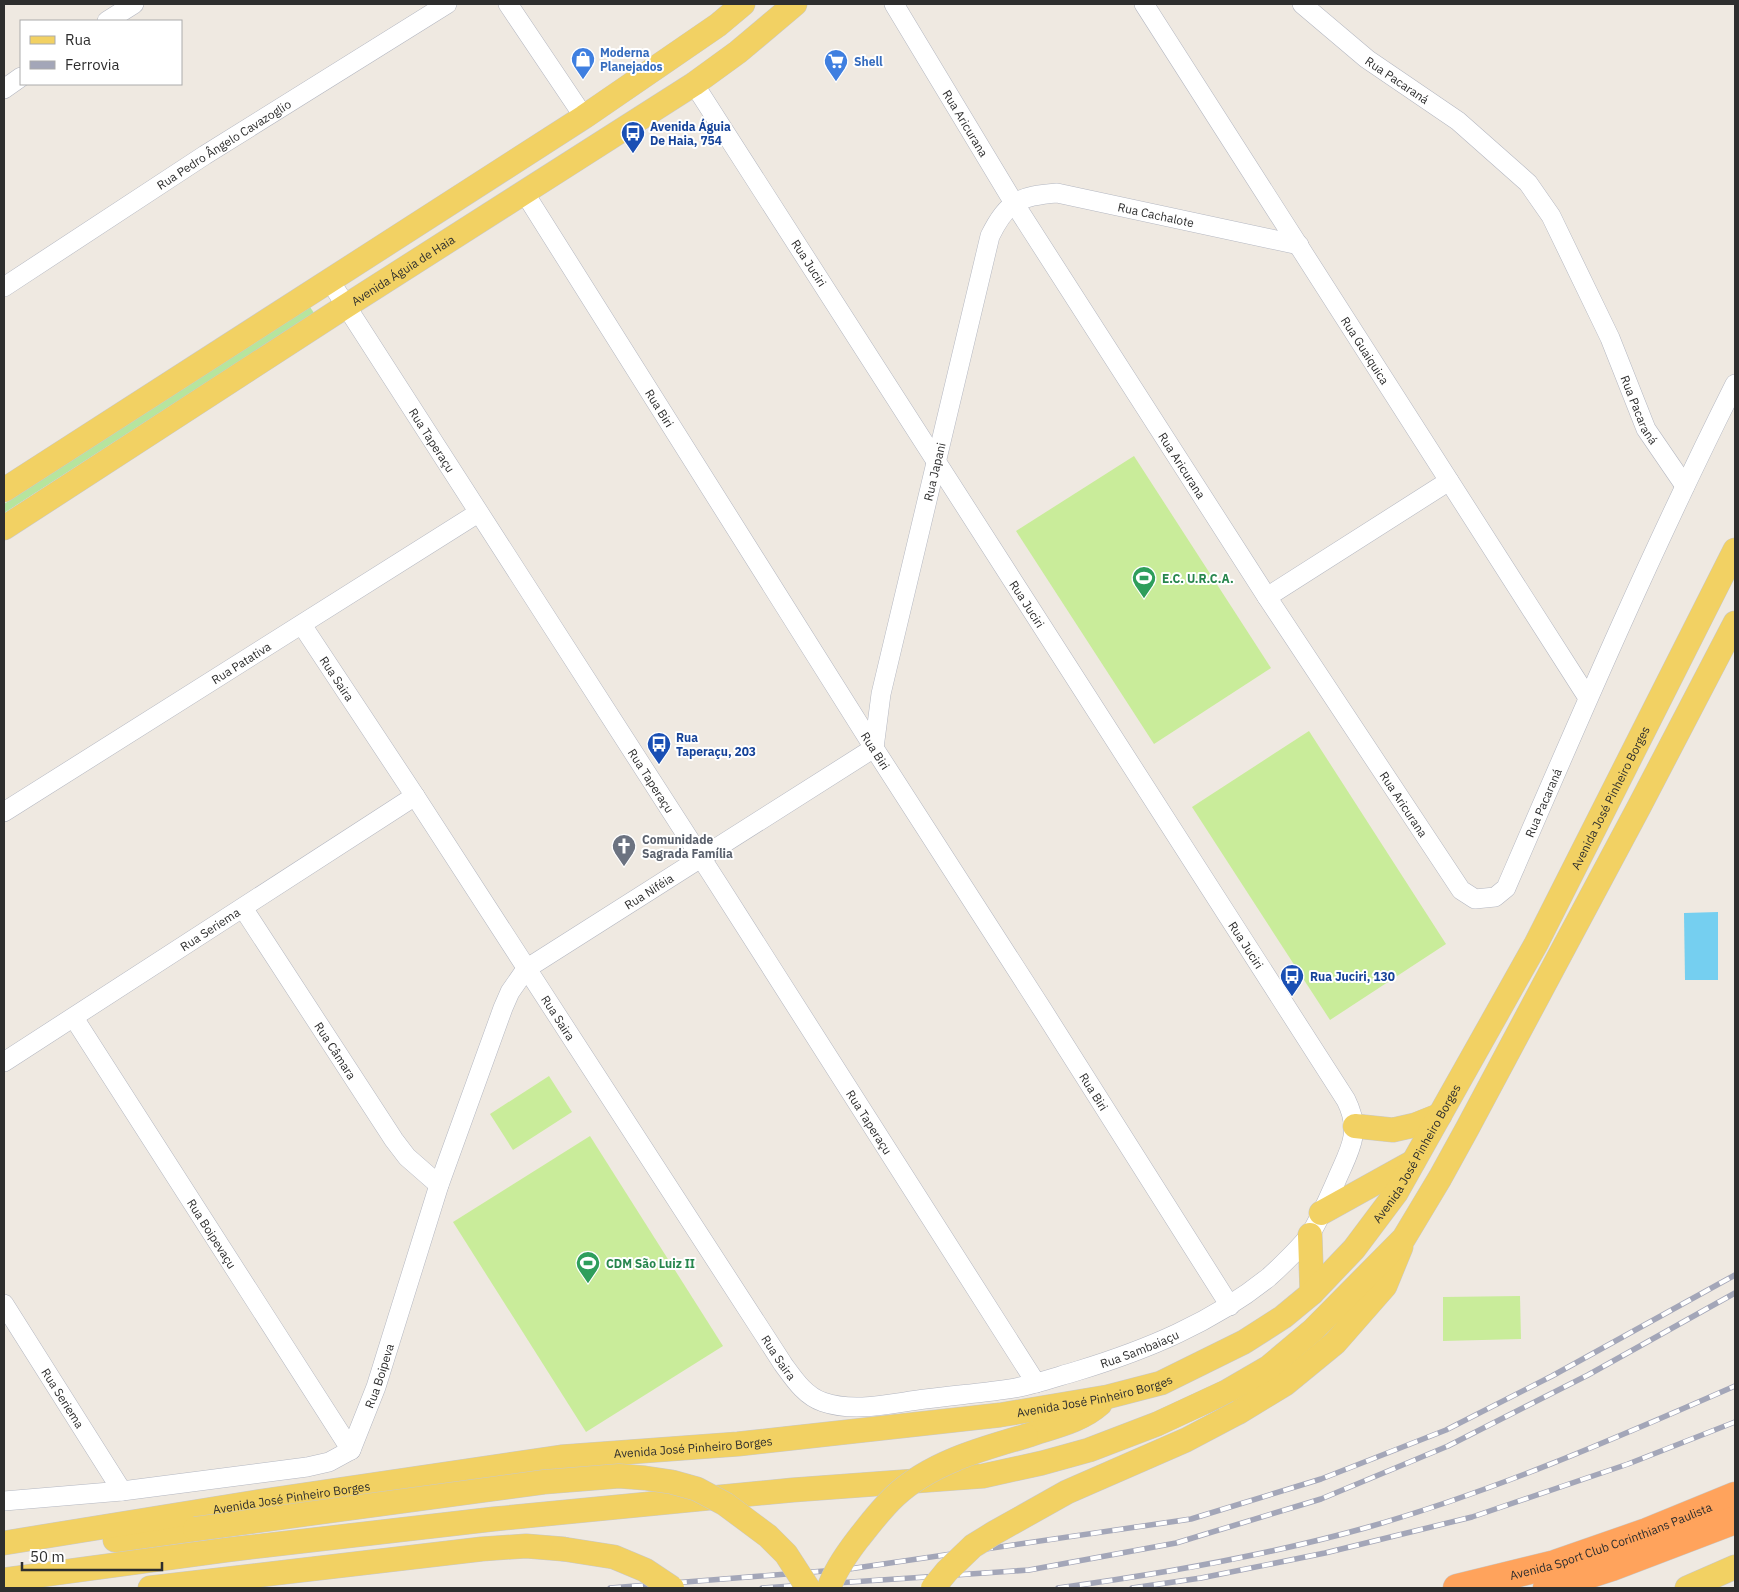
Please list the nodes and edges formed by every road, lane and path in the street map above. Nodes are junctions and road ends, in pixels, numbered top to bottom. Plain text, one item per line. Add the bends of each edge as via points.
1 (134, 4) edge
2 (447, 4) edge
3 (508, 4) edge
4 (743, 4) edge
5 (795, 4) edge
6 (894, 4) edge
7 (1144, 4) edge
8 (1302, 4) edge
9 (109, 20) edge
10 (20, 78) edge
11 (694, 84) junction
12 (4, 89) edge
13 (584, 117) junction
14 (524, 192) junction
15 (1014, 203) junction
16 (1298, 245) junction
17 (4, 287) edge
18 (337, 292) junction
19 (1735, 384) edge
20 (937, 462) junction
21 (1449, 481) junction
22 (1685, 486) junction
23 (4, 490) edge
24 (478, 513) junction
25 (4, 528) edge
26 (1735, 550) edge
27 (1267, 598) junction
28 (1735, 624) edge
29 (302, 625) junction
30 (1588, 698) junction
31 (874, 748) junction
32 (415, 796) junction
33 (4, 812) edge
34 (701, 858) junction
35 (1495, 897) joint
36 (243, 908) junction
37 (526, 969) junction
38 (74, 1018) junction
39 (4, 1062) edge
40 (1440, 1115) junction
41 (1355, 1126) junction
42 (1414, 1162) junction
43 (439, 1185) junction
44 (1321, 1213) junction
45 (1310, 1235) junction
46 (1404, 1238) junction
47 (1312, 1292) junction
48 (4, 1304) edge
49 (1230, 1306) junction
50 (1036, 1383) junction
51 (1107, 1397) junction
52 (823, 1402) joint
53 (351, 1450) junction
54 (122, 1492) junction
55 (1735, 1496) edge
56 (4, 1500) edge
57 (1735, 1520) edge
58 (1735, 1524) edge
59 (50, 1535) junction
60 (4, 1543) edge
61 (1735, 1567) edge
62 (4, 1580) edge
63 (150, 1588) edge
64 (672, 1588) edge
65 (808, 1588) edge
66 (829, 1588) edge
67 (933, 1588) edge
68 (1457, 1588) edge
69 (1547, 1588) edge
70 (1610, 1588) edge
71 (1687, 1588) edge

1 - 9 street
2 - 17 street, Rua Pedro Ângelo Cavazoglio
3 - 13 street
4 - 13 main road, Avenida Águia de Haia via 718,25
5 - 11 main road, Avenida Águia de Haia
6 - 15 street, Rua Aricurana
7 - 16 street, Rua Guaiquica
8 - 22 street, Rua Pacaraná via 1367,59 1458,121 1528,183 1551,216 1610,338 1646,429
10 - 12 street
11 - 14 main road, Avenida Águia de Haia
11 - 20 street, Rua Juciri
13 - 18 main road, Avenida Águia de Haia via 466,193
14 - 18 main road, Avenida Águia de Haia
14 - 31 street, Rua Biri
15 - 16 street, Rua Cachalote via 1033,195 1057,193
15 - 20 street, Rua Japani via 999,217 990,236
15 - 27 street, Rua Aricurana
16 - 21 street, Rua Guaiquica
18 - 23 main road, Avenida Águia de Haia
18 - 24 street, Rua Taperaçu
18 - 25 main road, Avenida Águia de Haia
19 - 22 street
20 - 31 street, Rua Japani via 881,694
20 - 41 street, Rua Juciri via 1346,1100
21 - 27 street
21 - 30 street, Rua Guaiquica
22 - 30 street, Rua Pacaraná
24 - 29 street, Rua Patativa
24 - 34 street, Rua Taperaçu
26 - 40 main road, Avenida José Pinheiro Borges via 1536,944
27 - 35 street, Rua Aricurana via 1461,890 1475,900
28 - 46 main road via 1467,1129
29 - 32 street, Rua Saira
29 - 33 street, Rua Patativa
30 - 35 street, Rua Pacaraná via 1506,888
31 - 34 street, Rua Niféia
31 - 49 street, Rua Biri
32 - 36 street, Rua Seriema
32 - 37 street, Rua Saira
34 - 37 street, Rua Niféia
34 - 50 street, Rua Taperaçu
36 - 38 street, Rua Seriema
36 - 43 street, Rua Câmara via 394,1140 407,1157
37 - 43 street, Rua Boipeva via 503,1008
37 - 52 street, Rua Saira via 782,1364 806,1393
38 - 39 street, Rua Seriema
38 - 53 street, Rua Boipevaçu
40 - 41 main road via 1393,1130
40 - 42 main road, Avenida José Pinheiro Borges
41 - 44 street, Rua Sambaiaçu via 1348,1153
42 - 44 main road
42 - 47 main road, Avenida José Pinheiro Borges via 1396,1193 1354,1249
43 - 53 street, Rua Boipeva via 376,1387
44 - 45 street, Rua Sambaiaçu
45 - 47 main road
45 - 49 street, Rua Sambaiaçu via 1271,1276
46 - 62 main road via 1313,1330 1268,1367 1226,1392 1157,1424 1042,1463 983,1476 793,1490 494,1519
46 - 67 main road, bridge via 1385,1286 1335,1343 1285,1384 1186,1440 1067,1492 994,1533 972,1546
47 - 51 main road, Avenida José Pinheiro Borges via 1283,1317 1208,1361 1161,1383
48 - 54 street, Rua Seriema
49 - 50 street, Rua Sambaiaçu via 1184,1332 1139,1350
50 - 52 street, Rua Sambaiaçu via 849,1408
51 - 59 main road, Avenida José Pinheiro Borges via 1000,1415 892,1428 561,1457
51 - 66 main road, bridge via 1091,1412 980,1449 920,1477 896,1495 873,1520 850,1550
53 - 54 street via 329,1462
54 - 56 street
55 - 68 highway, Avenida Sport Club Corinthians Paulista via 1647,1532 1555,1564
57 - 69 highway, Avenida Sport Club Corinthians Paulista
58 - 70 highway via 1711,1540
59 - 60 main road, Avenida José Pinheiro Borges
59 - 65 main road, bridge via 87,1544 544,1482 619,1476 672,1482 697,1489 725,1504 768,1536 786,1554
61 - 71 main road
63 - 64 main road, bridge via 526,1546 614,1557 645,1570

